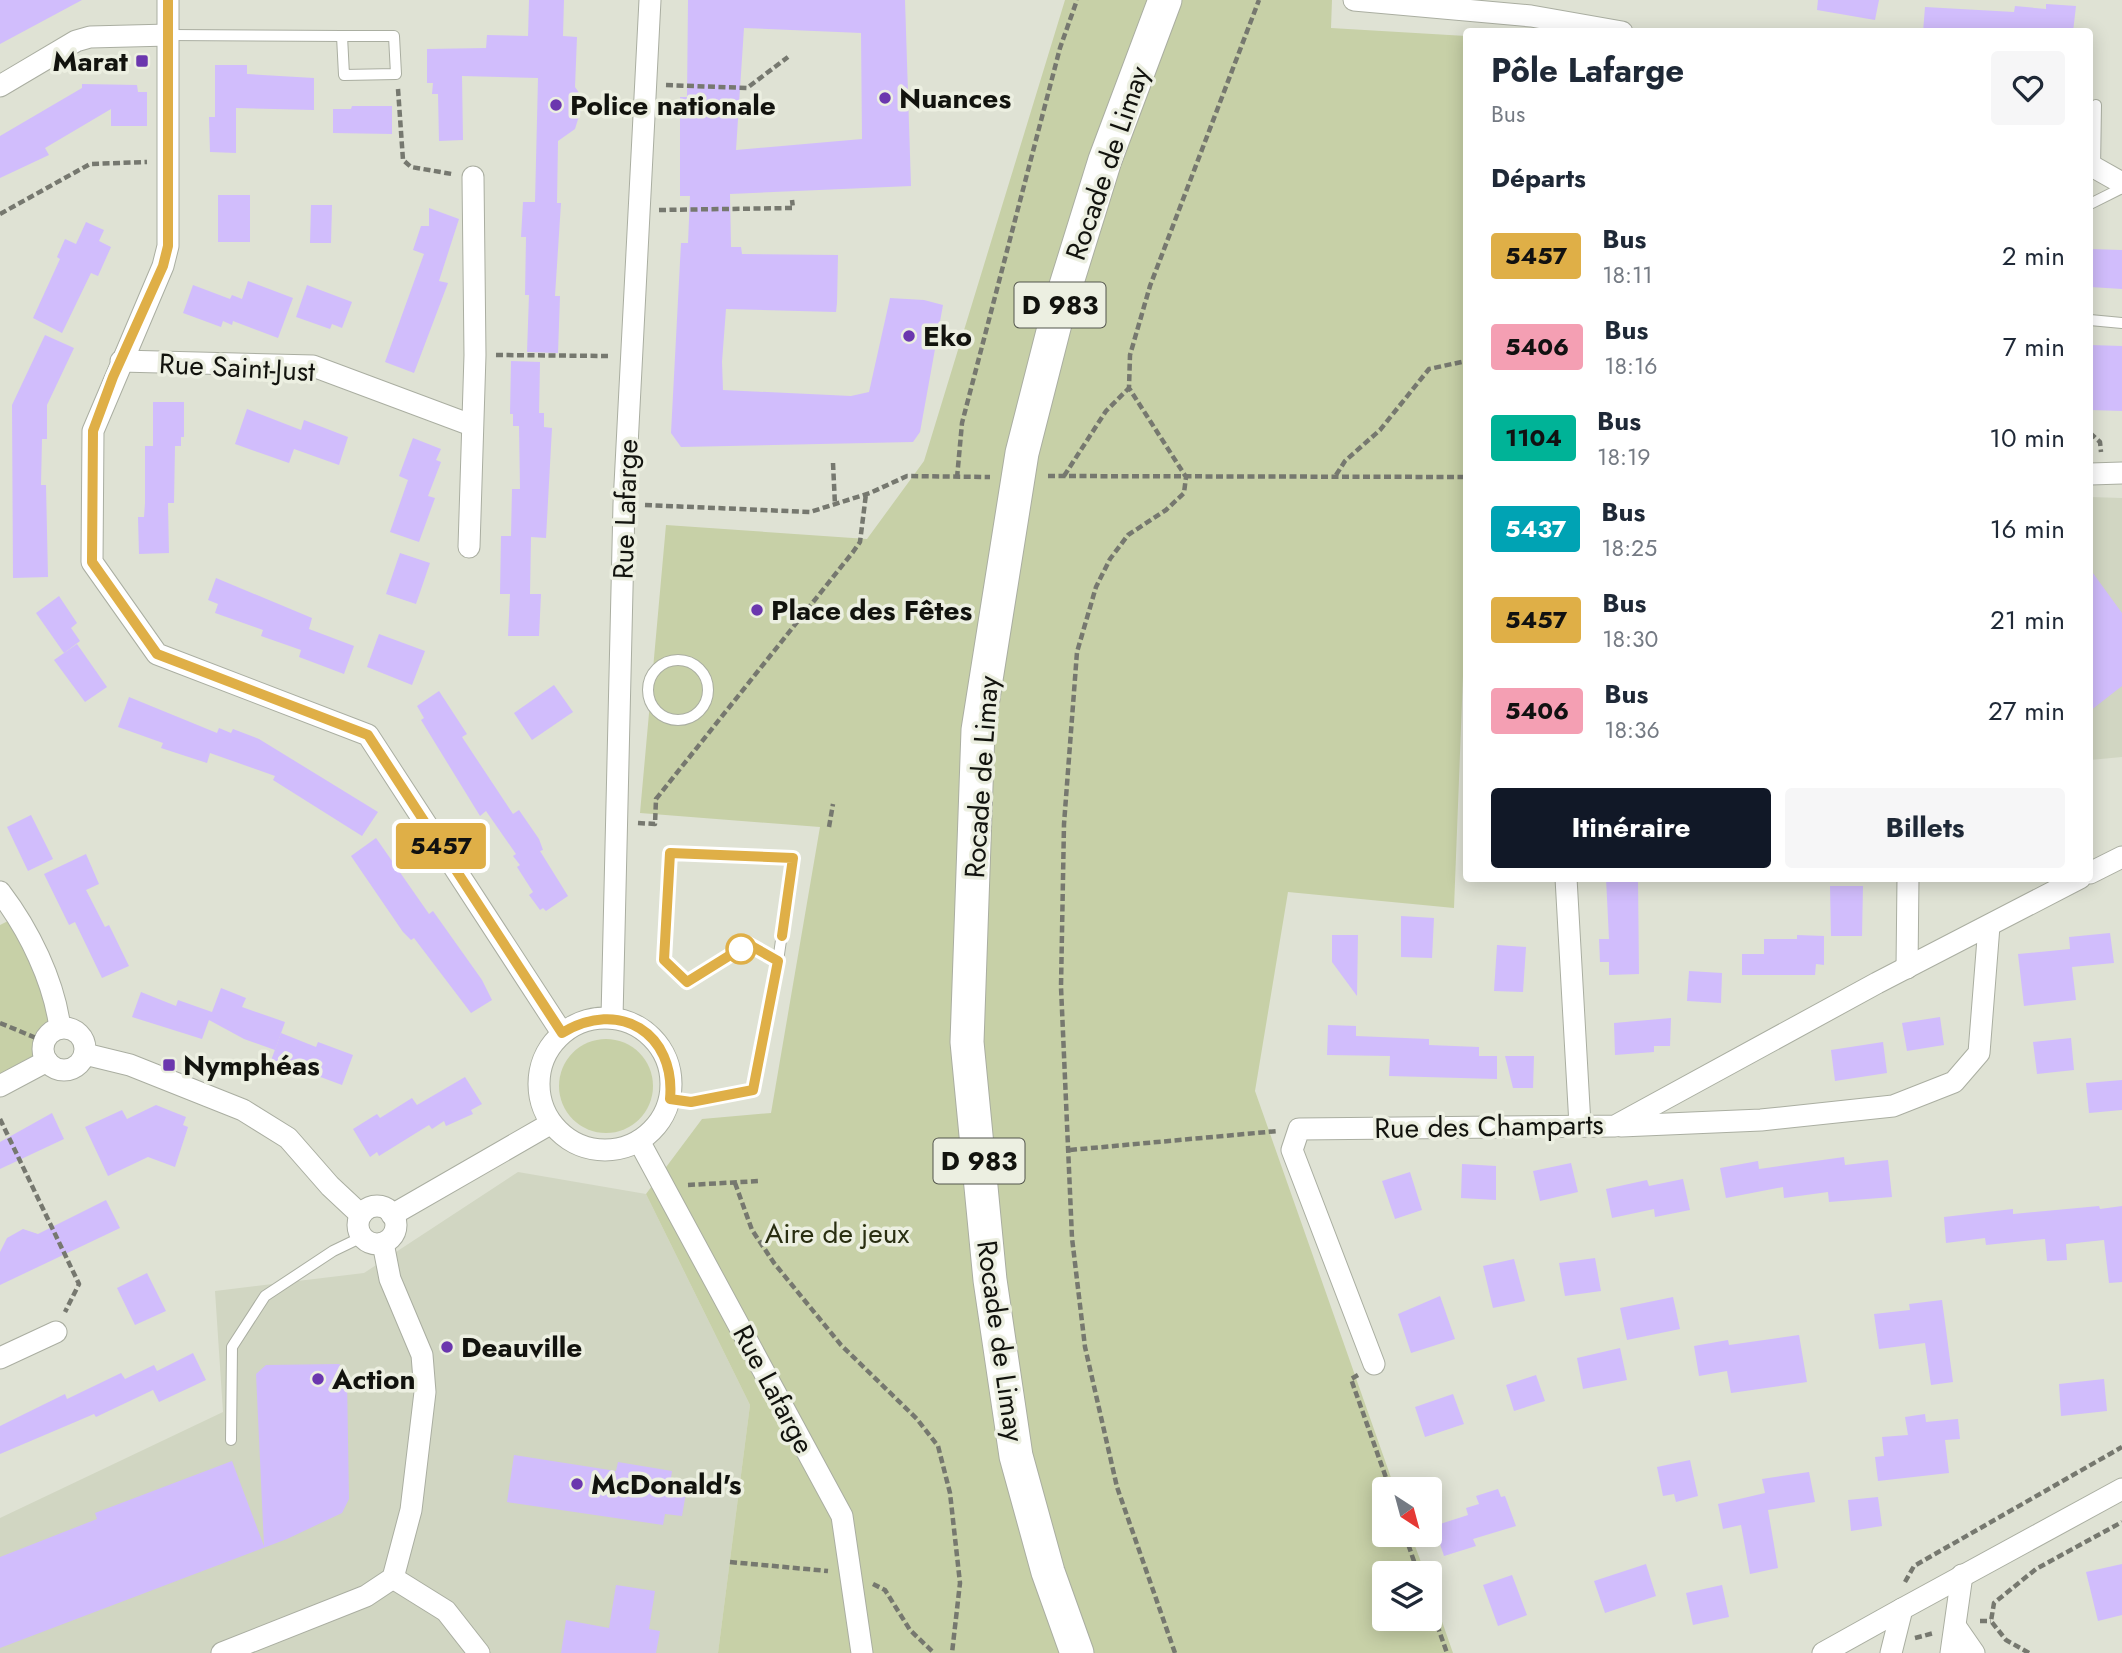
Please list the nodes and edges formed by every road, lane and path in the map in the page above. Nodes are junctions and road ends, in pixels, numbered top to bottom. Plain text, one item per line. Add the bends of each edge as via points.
1 (168, 0) edge
2 (650, 0) edge
3 (1077, 0) edge
4 (1165, 0) edge
5 (1259, 0) edge
6 (1354, 0) edge
7 (1530, 24) edge
8 (1576, 28) edge
9 (169, 35) junction
10 (342, 36) junction
11 (788, 57) dead end
12 (396, 74) junction
13 (645, 84) junction
14 (0, 86) edge
15 (2096, 106) dead end
16 (2093, 152) edge
17 (169, 162) junction
18 (2093, 168) edge
19 (473, 177) joint
20 (2122, 186) edge
21 (792, 200) dead end
22 (2093, 202) edge
23 (639, 210) junction
24 (0, 214) edge
25 (2093, 320) edge
26 (2122, 323) edge
27 (475, 355) junction
28 (631, 356) junction
29 (121, 361) junction
30 (1463, 362) edge
31 (1129, 388) junction
32 (471, 425) junction
33 (834, 463) dead end
34 (2122, 473) edge
35 (2093, 474) edge
36 (1048, 476) dead end
37 (1064, 476) junction
38 (1335, 476) junction
39 (995, 477) dead end
40 (1186, 477) junction
41 (1463, 477) edge
42 (957, 478) junction
43 (866, 494) junction
44 (624, 504) junction
45 (835, 505) junction
46 (469, 547) dead end
47 (633, 694) junction
48 (833, 804) dead end
49 (655, 824) dead end
50 (829, 827) dead end
51 (2122, 857) edge
52 (2093, 872) edge
53 (1566, 882) edge
54 (1908, 882) edge
55 (2072, 882) edge
56 (0, 892) edge
57 (9, 921) edge
58 (1989, 926) junction
59 (778, 961) junction
60 (1907, 968) junction
61 (612, 1018) junction
62 (0, 1023) edge
63 (562, 1033) junction
64 (45, 1041) junction
65 (85, 1054) junction
66 (0, 1086) edge
67 (670, 1099) junction
68 (0, 1119) edge
69 (550, 1124) junction
70 (1580, 1125) junction
71 (1615, 1126) junction
72 (1299, 1129) junction
73 (639, 1141) junction
74 (1070, 1150) junction
75 (760, 1181) dead end
76 (735, 1183) junction
77 (662, 1187) junction
78 (361, 1215) junction
79 (392, 1215) junction
80 (362, 1237) junction
81 (383, 1243) junction
82 (56, 1332) joint
83 (0, 1358) edge
84 (1374, 1364) joint
85 (231, 1440) dead end
86 (2122, 1447) edge
87 (1386, 1477) edge
88 (2122, 1489) edge
89 (2122, 1522) edge
90 (730, 1562) dead end
91 (1048, 1572) junction
92 (852, 1573) junction
93 (1962, 1575) junction
94 (393, 1578) junction
95 (1902, 1609) junction
96 (1882, 1620) junction
97 (1991, 1621) junction
98 (1955, 1627) junction
99 (1439, 1631) edge
100 (1892, 1648) edge
101 (222, 1653) edge
102 (479, 1653) edge
103 (862, 1653) edge
104 (934, 1653) edge
105 (952, 1653) edge
106 (1062, 1653) edge
107 (1077, 1653) edge
108 (1175, 1653) edge
109 (1447, 1653) edge
110 (1824, 1653) edge
111 (1951, 1653) edge
112 (1974, 1653) edge
113 (2029, 1653) edge

1 - 9 street
2 - 13 street, Rue Lafarge
3 - 42 path via 1060,48 962,423
4 - 91 main road, Rocade de Limay / D 983 via 1105,160 1059,308 1022,453 978,730 967,1042 990,1280 1016,1456
5 - 31 path via 1150,286 1130,355
6 - 7 street
7 - 8 street
9 - 10 lane
9 - 14 street via 76,41
9 - 17 street
10 - 12 lane via 394,36
10 - 12 lane via 344,75
11 - 13 path via 747,88
12 - 19 path via 403,160 411,167
13 - 23 street, Rue Lafarge
15 - 16 lane
17 - 24 path via 90,164
17 - 29 street via 166,257
18 - 20 street
19 - 27 street
20 - 22 lane
21 - 23 path via 793,208
23 - 28 street, Rue Lafarge
25 - 26 lane
27 - 28 path
27 - 32 street
28 - 44 street, Rue Lafarge
29 - 32 street, Rue Saint-Just via 313,366
29 - 63 street via 93,431 92,562 157,654 368,735
30 - 38 path via 1429,369
31 - 37 path via 1106,411
31 - 40 path
32 - 46 street
33 - 45 path
34 - 35 street
36 - 37 path
37 - 40 path
38 - 40 path
38 - 41 path
39 - 42 path
40 - 74 path via 1184,493 1128,535 1110,559 1096,587 1077,652 1064,824 1061,987
42 - 43 path via 907,477
43 - 45 path
43 - 49 path via 860,542 656,799
44 - 45 path via 810,512
44 - 47 street, Rue Lafarge
47 - 47 lane via 664,717 682,720 699,711 707,684 697,667 678,660 659,667
47 - 61 street, Rue Lafarge
48 - 50 path
51 - 52 street
53 - 70 street
54 - 60 street
55 - 58 street, Rue des Champarts
56 - 57 street
57 - 64 street via 54,996
58 - 60 street, Rue des Champarts
58 - 71 street via 1979,1053 1954,1082 1893,1106 1761,1120
59 - 59 lane via 793,858 670,853 664,960 687,982 748,944
59 - 67 lane via 753,1090 691,1102
60 - 71 street, Rue des Champarts
61 - 63 street via 594,1018
61 - 67 street via 630,1022 659,1045 668,1062
62 - 64 path
63 - 69 street via 540,1066 541,1106
64 - 65 street via 79,1034
64 - 65 street via 64,1070 77,1066
64 - 66 street
65 - 78 street via 130,1065 243,1110 288,1138
67 - 73 street via 658,1123
68 - 82 path via 79,1284
69 - 73 street via 564,1138 601,1151
69 - 79 street
70 - 71 street, Rue des Champarts
70 - 72 street, Rue des Champarts
72 - 74 path
72 - 84 street via 1292,1150
73 - 77 street, Rue Lafarge
74 - 108 path via 1072,1238 1085,1347 1117,1487
75 - 76 path
76 - 77 path
76 - 105 path via 752,1230 774,1263 841,1345 917,1419 938,1446 950,1493 960,1583
77 - 92 street, Rue Lafarge via 842,1516
78 - 79 street via 376,1206
78 - 80 street
79 - 81 street via 394,1231
80 - 81 street
80 - 85 lane via 265,1296 258,1306 232,1347
81 - 94 street via 390,1279 422,1355 425,1392 411,1510
82 - 83 street
84 - 87 path via 1351,1379
86 - 96 path via 1914,1566
88 - 93 street
89 - 97 path via 2010,1588 1994,1603
90 - 92 path
91 - 106 main road, Rocade de Limay / D 983
91 - 107 main road, Rocade de Limay / D 983
92 - 103 street, Rue Lafarge
92 - 104 path via 885,1590 909,1630
93 - 95 street
93 - 98 street
94 - 101 street via 366,1596
94 - 102 street via 446,1611
95 - 96 street
95 - 100 street
96 - 110 street
97 - 98 path
97 - 113 path via 2006,1640
98 - 100 path
98 - 111 street
98 - 112 street
99 - 109 path

